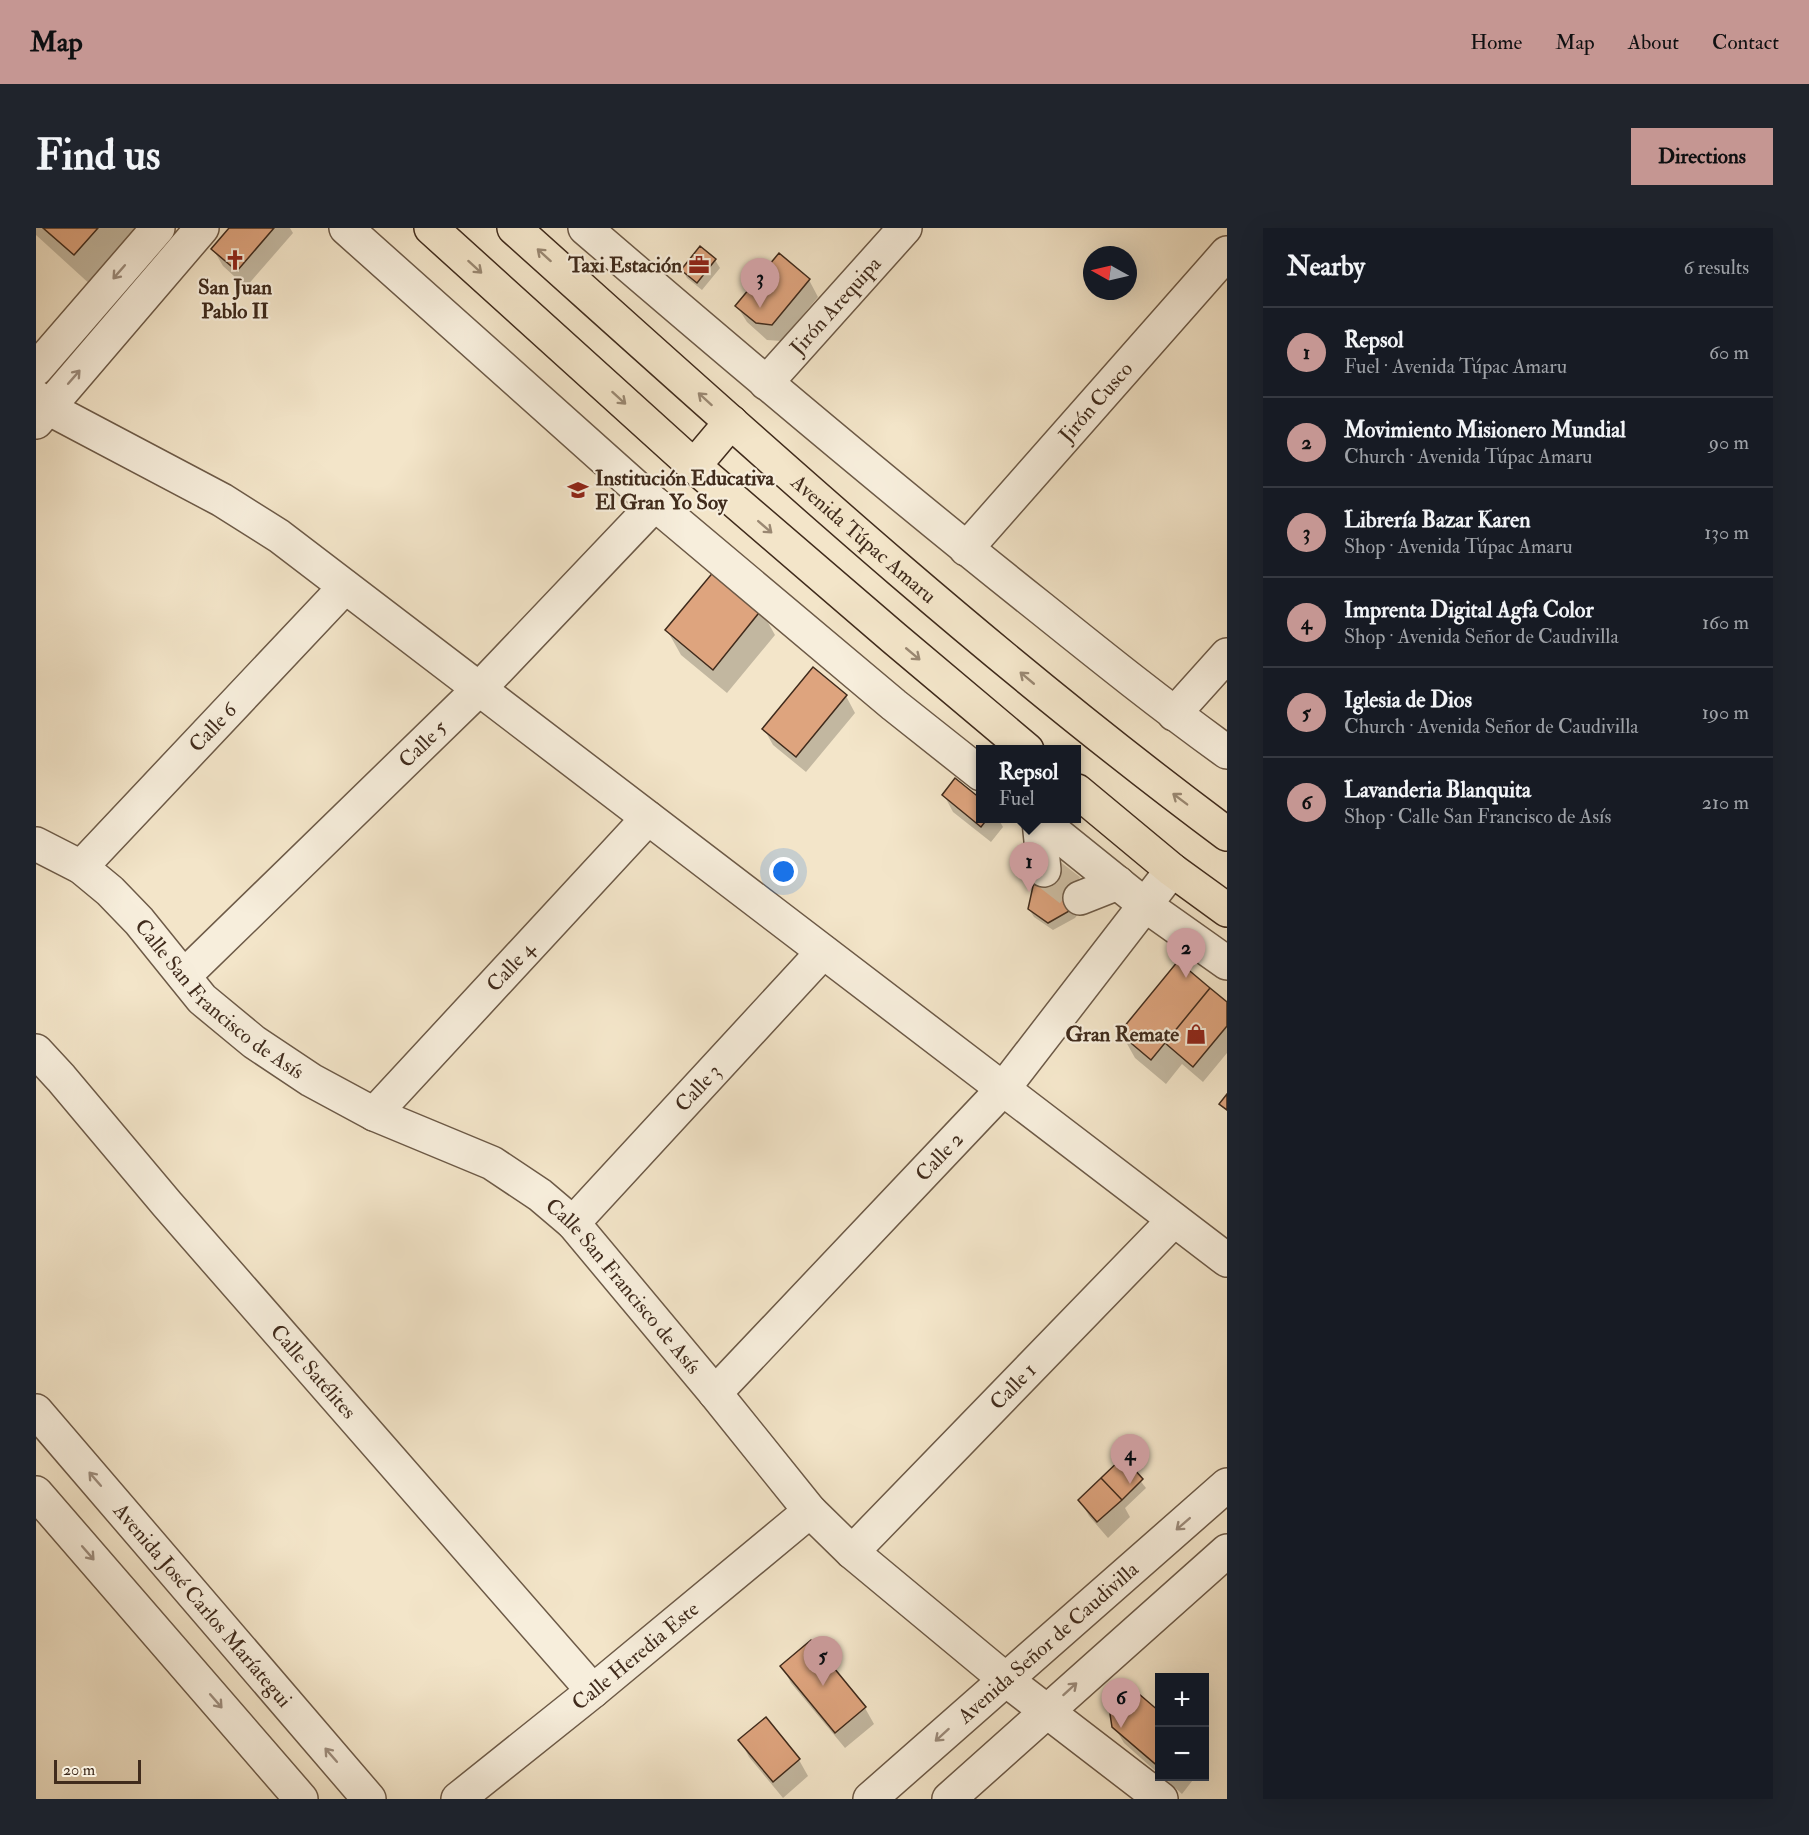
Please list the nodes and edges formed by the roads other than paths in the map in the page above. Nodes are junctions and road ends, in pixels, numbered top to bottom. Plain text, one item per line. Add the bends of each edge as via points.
1 (158, 228) edge
2 (202, 228) edge
3 (346, 228) edge
4 (431, 228) edge
5 (514, 228) edge
6 (585, 228) edge
7 (905, 228) edge
8 (1227, 253) edge
9 (36, 369) edge
10 (766, 383) junction
11 (40, 409) edge
12 (731, 422) junction
13 (694, 466) junction
14 (655, 504) junction
15 (966, 549) junction
16 (345, 587) junction
17 (1227, 655) edge
18 (479, 689) junction
19 (1174, 714) junction
20 (1021, 745) edge
21 (1227, 752) edge
22 (976, 770) edge
23 (1081, 794) edge
24 (648, 818) junction
25 (1038, 823) edge
26 (1042, 823) edge
27 (1227, 834) edge
28 (36, 844) edge
29 (81, 867) junction
30 (1044, 870) dead end
31 (1172, 870) junction
32 (1118, 883) junction
33 (1080, 898) dead end
34 (1145, 905) junction
35 (1227, 910) edge
36 (823, 952) junction
37 (1227, 963) edge
38 (184, 976) junction
39 (36, 1051) edge
40 (1003, 1089) junction
41 (374, 1114) junction
42 (1174, 1220) junction
43 (573, 1223) junction
44 (1227, 1260) edge
45 (715, 1393) junction
46 (36, 1412) edge
47 (1227, 1485) edge
48 (36, 1493) edge
49 (810, 1511) junction
50 (1227, 1551) edge
51 (852, 1552) junction
52 (1005, 1679) junction
53 (593, 1691) junction
54 (1046, 1711) junction
55 (301, 1799) edge
56 (369, 1799) edge
57 (458, 1799) edge
58 (870, 1799) edge
59 (949, 1799) edge
60 (1161, 1799) edge

1 -> 9 street
11 -> 2 street
3 - 14 street
4 -> 13 highway
12 -> 5 highway, Avenida Túpac Amaru
6 - 10 street
7 - 10 street, Jirón Arequipa
8 - 15 street, Jirón Cusco
10 - 15 street
11 - 16 street via 222,501 279,536
12 - 13 highway
27 -> 12 highway, Avenida Túpac Amaru via 1029,681
13 -> 20 highway
14 - 18 street, Calle 5
14 - 22 street
15 - 19 street
16 - 18 street
16 - 29 street, Calle 6
17 - 19 street
18 - 24 street
18 - 38 street, Calle 5
19 - 21 street
23 - 31 highway
24 - 36 street
24 - 41 street, Calle 4
25 - 30 street
26 - 32 street
28 - 29 street, Calle San Francisco de Asís
29 - 38 street, Calle San Francisco de Asís via 139,921
31 - 34 street, Calle 2
31 - 35 highway
32 - 33 street
32 - 34 street
34 - 37 street
34 - 40 street, Calle 2
36 - 40 street
36 - 43 street, Calle 3
38 - 41 street, Calle San Francisco de Asís via 202,999 254,1042 311,1080
39 - 53 street, Calle Satélites
40 - 42 street
40 - 45 street, Calle 2
41 - 43 street, Calle San Francisco de Asís via 492,1163
42 - 44 street
42 - 51 street, Calle 1
43 - 45 street, Calle San Francisco de Asís
45 - 49 street, Calle San Francisco de Asís
56 -> 46 street, Avenida José Carlos Maríategui
47 -> 52 street, Avenida Señor de Caudivilla
48 -> 55 street
49 - 51 street, Calle San Francisco de Asís
49 - 53 street, Calle Heredia Este
54 -> 50 street
51 - 52 street, Calle San Francisco de Asís
52 - 54 street, Calle San Francisco de Asís
52 -> 58 street, Avenida Señor de Caudivilla
53 - 57 street, Calle Heredia Este
54 - 59 street
54 - 60 street, Calle San Francisco de Asís

